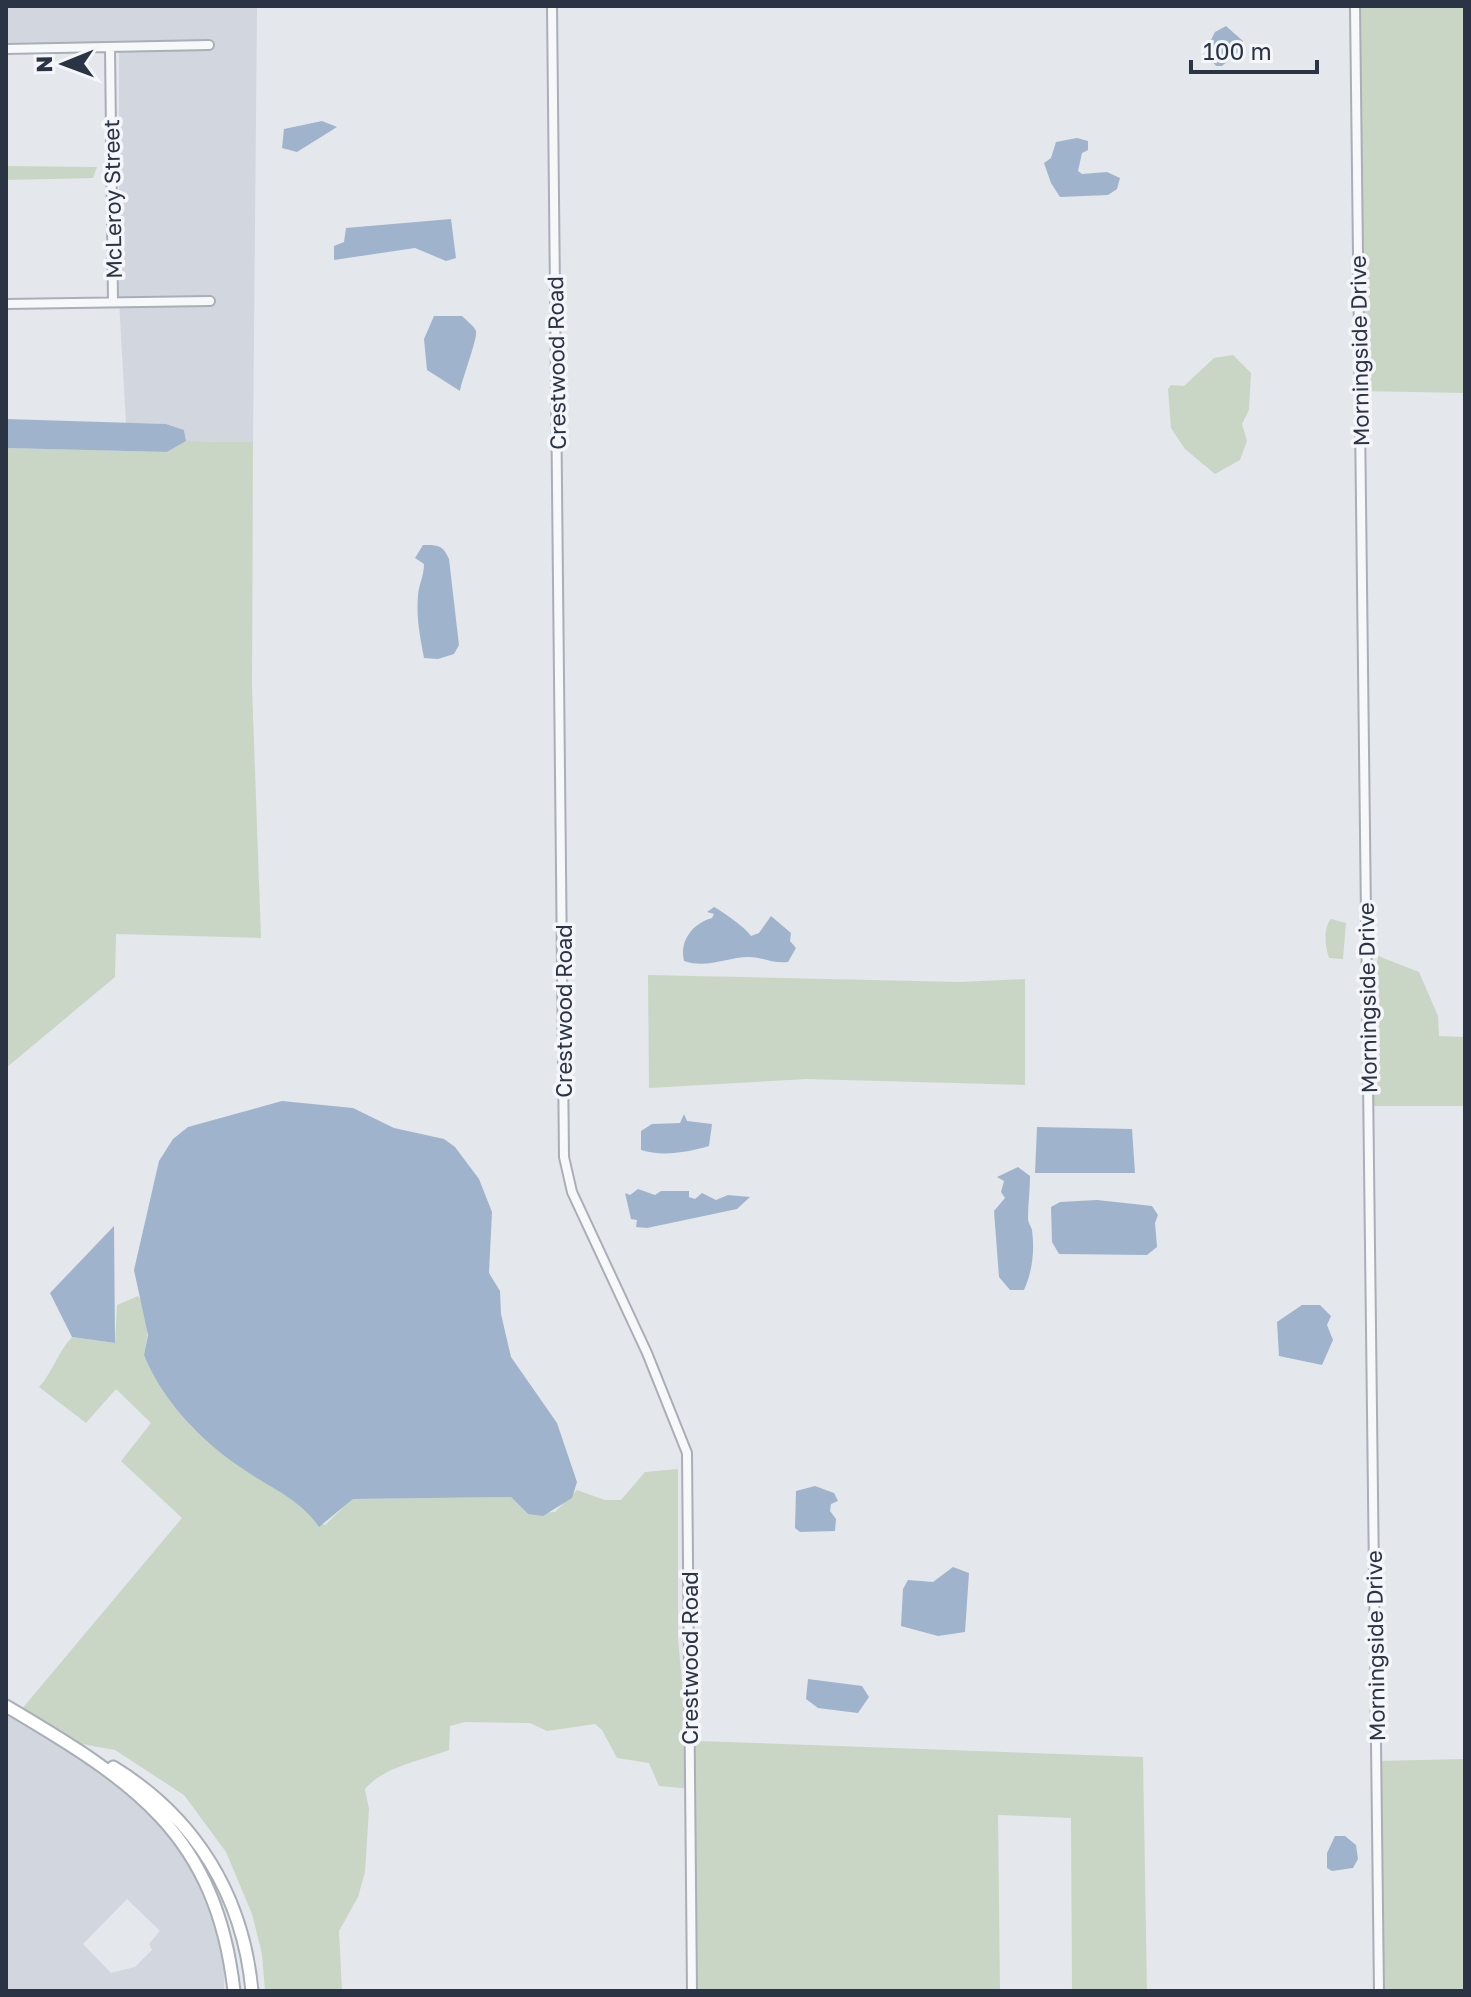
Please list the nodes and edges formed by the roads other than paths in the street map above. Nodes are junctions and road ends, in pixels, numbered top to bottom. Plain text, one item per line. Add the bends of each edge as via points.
1 (552, 6) edge
2 (1355, 6) edge
3 (209, 45) dead end
4 (110, 48) junction
5 (6, 49) edge
6 (210, 301) dead end
7 (113, 302) junction
8 (6, 304) edge
9 (6, 1706) edge
10 (80, 1750) junction
11 (234, 1991) edge
12 (252, 1991) edge
13 (692, 1991) edge
14 (1379, 1991) edge

1 - 13 street, Crestwood Road via 564,1157 572,1192 687,1453
2 - 14 street, Morningside Drive
3 - 4 street
4 - 5 street
4 - 7 street, McLeroy Street
6 - 7 street
7 - 8 street
9 - 10 main road
10 - 11 main road via 142,1798 188,1852 223,1921
10 - 12 main road via 140,1783 172,1810 204,1850 237,1919

